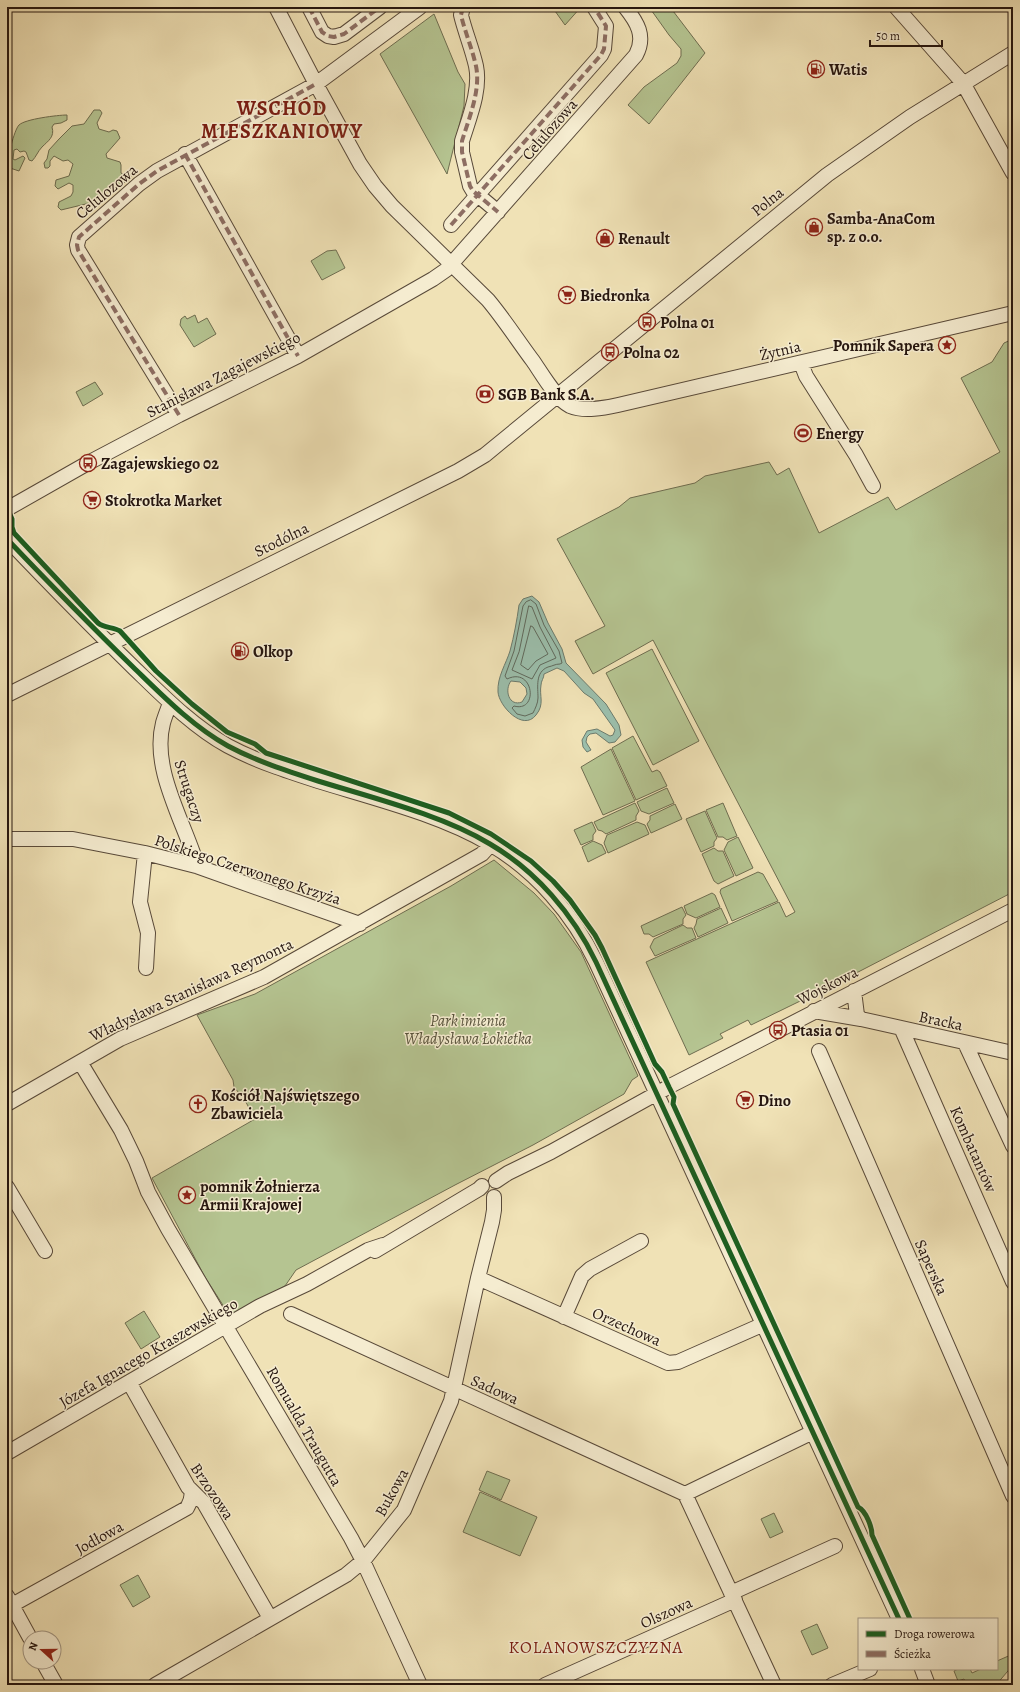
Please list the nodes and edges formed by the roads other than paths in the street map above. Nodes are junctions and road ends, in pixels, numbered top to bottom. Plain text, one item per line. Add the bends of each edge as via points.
1 (309, 7) edge
2 (380, 7) edge
3 (420, 7) edge
4 (463, 7) edge
5 (594, 7) edge
6 (625, 7) edge
7 (896, 7) edge
8 (279, 8) edge
9 (1013, 53) edge
10 (963, 83) junction
11 (316, 84) junction
12 (185, 154) junction
13 (1013, 173) edge
14 (478, 195) junction
15 (498, 212) junction
16 (451, 225) dead end
17 (452, 265) junction
18 (1013, 313) edge
19 (298, 356) junction
20 (801, 363) junction
21 (558, 395) junction
22 (179, 415) junction
23 (873, 486) dead end
24 (7, 509) edge
25 (7, 538) edge
26 (109, 644) junction
27 (7, 695) edge
28 (170, 703) junction
29 (7, 839) edge
30 (491, 844) junction
31 (145, 853) junction
32 (196, 866) junction
33 (1013, 910) edge
34 (360, 924) junction
35 (146, 968) dead end
36 (854, 991) junction
37 (814, 1011) junction
38 (861, 1019) junction
39 (902, 1030) junction
40 (965, 1043) junction
41 (819, 1051) dead end
42 (1013, 1053) edge
43 (80, 1062) junction
44 (658, 1093) junction
45 (7, 1104) edge
46 (1013, 1146) edge
47 (7, 1187) edge
48 (491, 1190) junction
49 (641, 1241) dead end
50 (45, 1251) dead end
51 (478, 1278) junction
52 (1013, 1282) edge
53 (291, 1314) dead end
54 (564, 1317) junction
55 (764, 1324) junction
56 (226, 1327) junction
57 (129, 1382) junction
58 (454, 1389) junction
59 (813, 1432) junction
60 (7, 1452) edge
61 (190, 1491) junction
62 (685, 1494) junction
63 (1013, 1496) edge
64 (835, 1546) dead end
65 (363, 1561) junction
66 (733, 1596) junction
67 (10, 1600) edge
68 (270, 1618) junction
69 (899, 1618) edge
70 (26, 1630) edge
71 (48, 1670) edge
72 (868, 1670) edge
73 (922, 1670) edge
74 (56, 1685) edge
75 (155, 1685) edge
76 (420, 1685) edge
77 (545, 1685) edge
78 (774, 1685) edge
79 (832, 1685) edge
80 (928, 1685) edge

1 - 2 street via 322,32 334,37 344,34
3 - 11 street, Celulozowa
4 - 14 street via 461,15 476,65 477,80 461,148 470,186
5 - 14 street via 606,26 601,55
6 - 15 street, Celulozowa via 641,33 636,55
7 - 10 street
8 - 11 street
9 - 10 street, Polna
10 - 13 street
10 - 21 street, Polna via 874,141 789,205
11 - 12 street, Celulozowa
11 - 17 street via 375,186
12 - 19 street
12 - 22 street, Celulozowa via 139,184 80,234 77,245
14 - 15 street
14 - 16 street
15 - 17 street, Celulozowa
17 - 19 street, Stanisława Zagajewskiego via 433,279
17 - 21 street via 488,300
18 - 20 street, Żytnia
19 - 22 street, Stanisława Zagajewskiego
20 - 21 street, Żytnia via 610,406 577,408 564,402
20 - 23 street via 806,376
21 - 26 street, Stodólna via 471,464
22 - 24 street, Stanisława Zagajewskiego
25 - 26 street
26 - 27 street, Stodólna
26 - 28 street
28 - 30 street via 217,739 255,759 432,818
28 - 32 street, Strugaczy via 163,724 163,768
29 - 31 street, Polskiego Czerwonego Krzyża via 73,839
30 - 34 street, Władysława Stanisława Reymonta via 482,854
30 - 44 street via 535,877 578,929
31 - 32 street, Polskiego Czerwonego Krzyża
31 - 35 street via 140,902 148,933
32 - 34 street, Polskiego Czerwonego Krzyża
33 - 36 street, Wojskowa
34 - 43 street, Władysława Stanisława Reymonta via 264,977 125,1037
36 - 37 street, Wojskowa
36 - 38 street via 857,1015
37 - 38 street, Bracka
37 - 44 street, Wojskowa
38 - 39 street, Bracka
39 - 40 street, Bracka
39 - 52 street, Kombatantów
40 - 42 street, Bracka
40 - 46 street
41 - 63 street, Saperska
43 - 45 street, Władysława Stanisława Reymonta
43 - 56 street, Romualda Traugutta via 123,1134 148,1192
44 - 48 street, Józefa Ignacego Kraszewskiego via 508,1173
44 - 55 street
47 - 50 street
48 - 51 street, Bukowa via 494,1210
48 - 56 street, Józefa Ignacego Kraszewskiego via 442,1212 383,1245 368,1250 307,1284 273,1299
49 - 54 street via 582,1276
51 - 54 street, Orzechowa
51 - 58 street, Bukowa
53 - 58 street, Sadowa
54 - 55 street, Orzechowa via 668,1363 678,1362
55 - 59 street
56 - 57 street, Józefa Ignacego Kraszewskiego
56 - 65 street, Romualda Traugutta
57 - 60 street, Józefa Ignacego Kraszewskiego
57 - 61 street, Brzozowa
58 - 62 street, Sadowa
58 - 65 street, Bukowa via 409,1500 398,1520
59 - 62 street
59 - 69 street
61 - 67 street, Jodłowa via 191,1501 187,1508
61 - 68 street, Brzozowa via 204,1503
62 - 66 street
64 - 66 street, Olszowa
65 - 68 street, Bukowa via 346,1575
65 - 76 street, Romualda Traugutta
66 - 77 street, Olszowa
66 - 78 street
67 - 70 street
68 - 75 street, Bukowa
71 - 74 street
72 - 79 street
73 - 80 street

